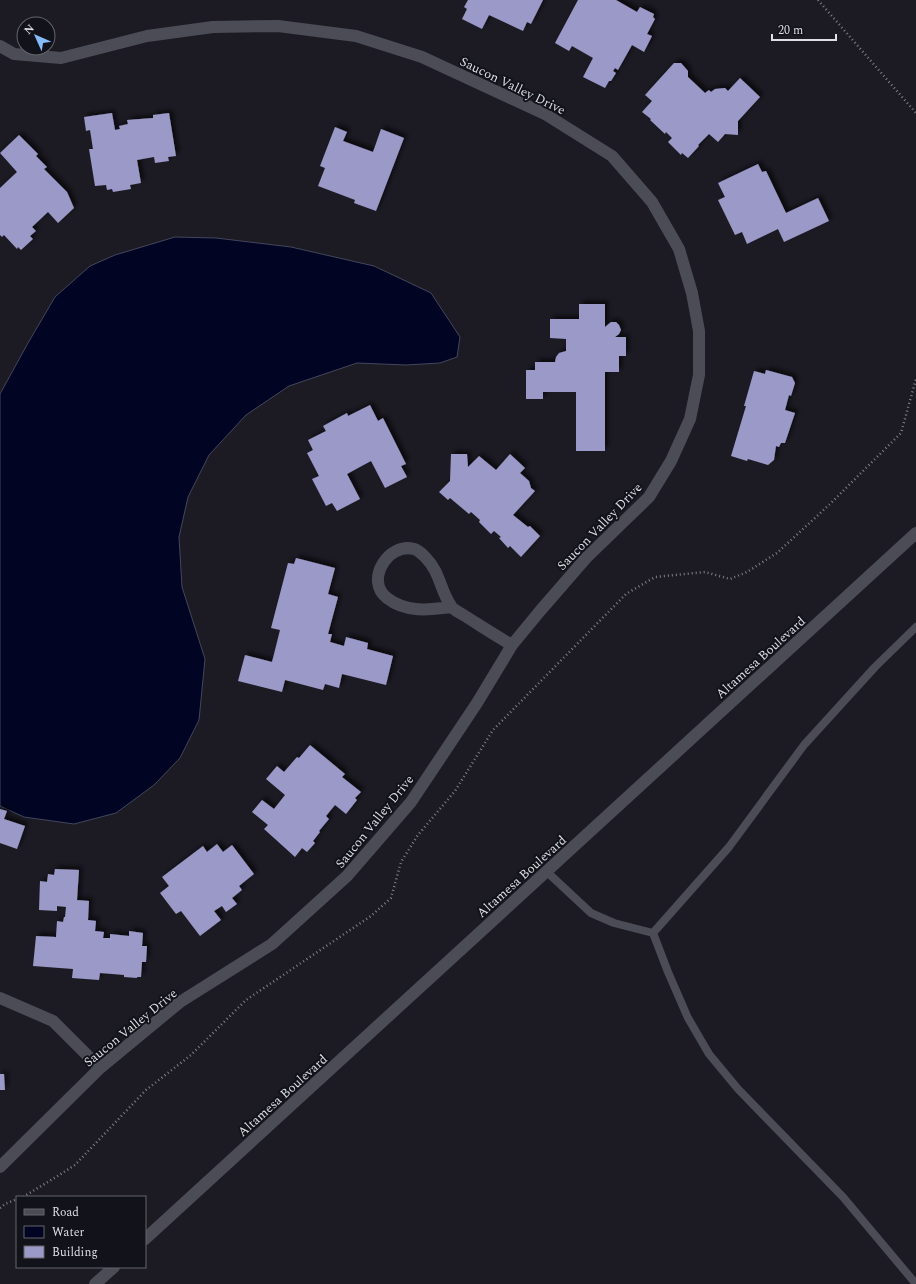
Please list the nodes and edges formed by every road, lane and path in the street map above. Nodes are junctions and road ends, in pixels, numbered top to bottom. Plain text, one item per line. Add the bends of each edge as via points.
1 (818, 0) edge
2 (0, 46) edge
3 (916, 113) edge
4 (916, 379) edge
5 (916, 533) edge
6 (451, 607) junction
7 (916, 627) edge
8 (512, 645) junction
9 (547, 872) junction
10 (652, 932) junction
11 (0, 998) edge
12 (100, 1068) junction
13 (0, 1167) edge
14 (25, 1196) edge
15 (16, 1199) edge
16 (0, 1208) edge
17 (146, 1238) edge
18 (113, 1268) edge
19 (95, 1284) edge
20 (916, 1284) edge

1 - 3 path
2 - 8 street, Saucon Valley Drive via 14,54 61,58 147,36 213,27 278,26 356,36 422,57 545,114 612,156 652,202 679,249 695,306 699,331 699,375 690,419 671,460 649,497 586,558
4 - 14 path via 902,433 777,553 747,572 730,579 705,572 655,577 626,594 493,730 455,791 418,835 401,862 391,898 371,916 246,1000 190,1055 146,1090 75,1164
5 - 9 street, Altamesa Boulevard
6 - 6 street via 437,570 423,554 414,549 403,549 393,553 379,568 377,582 386,598 401,606 427,611
6 - 8 street
7 - 10 lane via 875,666 804,746 729,847
8 - 12 street, Saucon Valley Drive via 410,802 347,876 272,944 180,1002
9 - 10 lane via 590,913 614,923
9 - 17 street, Altamesa Boulevard
10 - 20 lane via 688,1018 709,1054 738,1089 843,1197
11 - 12 street via 53,1021
12 - 13 street, Saucon Valley Drive
15 - 16 path
18 - 19 street

